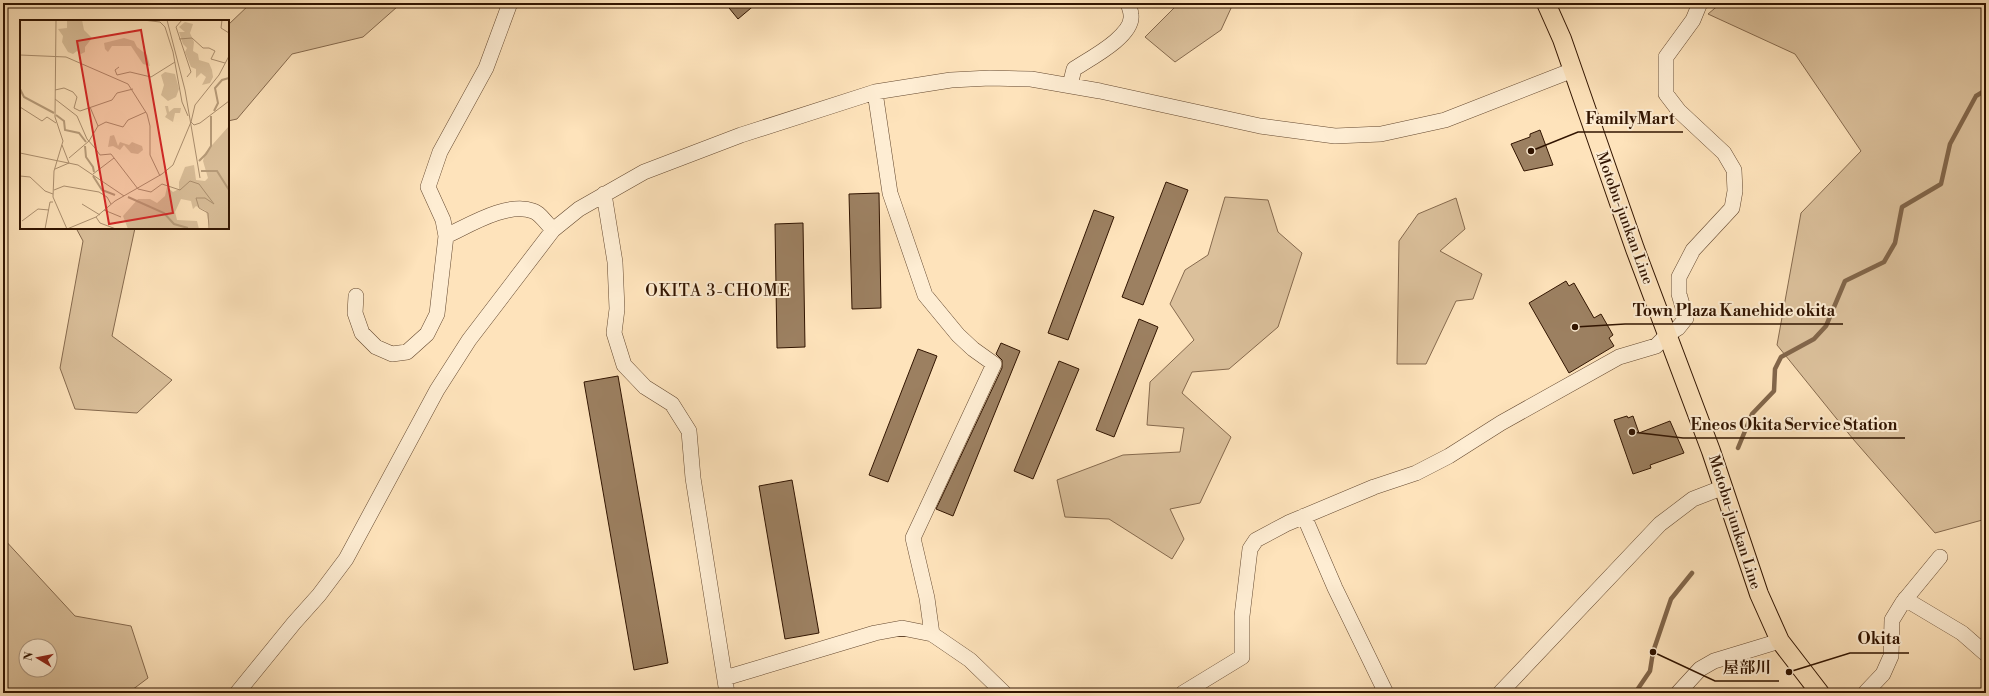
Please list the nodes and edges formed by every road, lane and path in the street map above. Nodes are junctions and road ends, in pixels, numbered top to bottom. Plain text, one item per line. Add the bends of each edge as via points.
1 (510, 3) edge
2 (1128, 3) edge
3 (1546, 3) edge
4 (1700, 3) edge
5 (1573, 70) junction
6 (1070, 85) junction
7 (875, 92) junction
8 (604, 194) junction
9 (553, 230) junction
10 (446, 236) junction
11 (356, 296) dead end
12 (1667, 335) junction
13 (1724, 487) junction
14 (1304, 516) junction
15 (1940, 558) dead end
16 (1906, 599) junction
17 (932, 634) junction
18 (1780, 641) junction
19 (1986, 654) edge
20 (726, 686) edge
21 (237, 693) edge
22 (1004, 693) edge
23 (1184, 693) edge
24 (1386, 693) edge
25 (1500, 693) edge
26 (1678, 693) edge
27 (1820, 693) edge
28 (1865, 693) edge

1 - 10 street via 486,68 440,152 428,187 443,220
2 - 6 street via 1132,16 1126,31 1107,48 1074,69
3 - 5 main road, Motobu-junkan Line
4 - 12 street via 1693,20 1666,57 1666,94 1679,111 1724,153 1734,170 1735,191 1732,208 1693,250 1679,277 1679,294 1686,318 1678,328
5 - 6 street via 1445,120 1381,134 1335,136 1260,126
5 - 12 main road, Motobu-junkan Line
6 - 7 street via 1031,79 990,78 951,80
7 - 8 street via 733,138 644,172
7 - 17 street via 890,193 925,295 972,349 994,364 913,538 927,598
8 - 9 street via 579,209
8 - 20 street via 614,262 617,309 614,333 624,365 645,386 672,404 689,431 693,478
9 - 10 street via 534,211 520,208 497,213
9 - 21 street via 469,340 437,390 346,559
10 - 11 street via 437,314 427,334 407,352 392,354 376,347 362,333 356,313
12 - 13 main road, Motobu-junkan Line
12 - 14 street via 1656,346 1619,357 1416,473
13 - 18 main road, Motobu-junkan Line via 1759,594
13 - 25 street via 1694,499 1660,524
14 - 23 street via 1256,540 1250,549 1242,616 1242,657
14 - 24 street via 1335,588
15 - 16 street
16 - 19 street via 1962,633
16 - 28 street via 1892,620 1891,656 1883,674
17 - 20 street via 902,628 875,633
17 - 22 street via 970,660
18 - 26 street via 1714,661 1700,669
18 - 27 main road, Motobu-junkan Line

